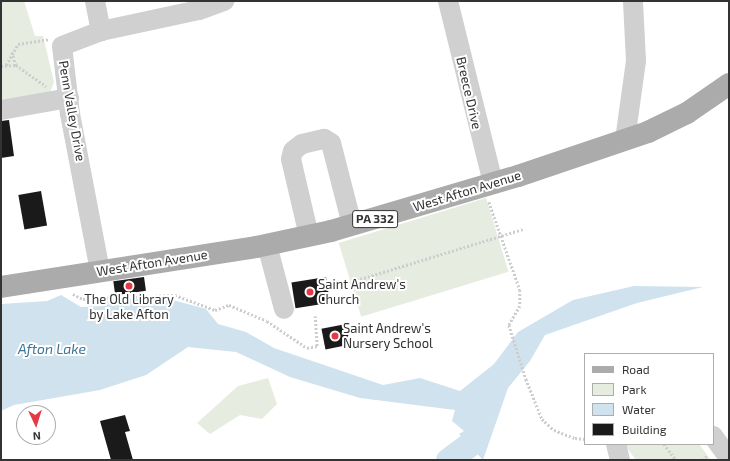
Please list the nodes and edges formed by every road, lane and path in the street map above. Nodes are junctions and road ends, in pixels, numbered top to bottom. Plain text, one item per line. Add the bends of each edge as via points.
1 (95, 1) edge
2 (224, 1) edge
3 (448, 1) edge
4 (633, 1) edge
5 (101, 31) junction
6 (62, 46) junction
7 (12, 52) junction
8 (16, 65) junction
9 (1, 66) edge
10 (6, 66) junction
11 (729, 84) edge
12 (69, 98) junction
13 (1, 110) edge
14 (625, 140) junction
15 (490, 189) junction
16 (352, 225) junction
17 (523, 229) dead end
18 (309, 236) junction
19 (501, 236) junction
20 (267, 245) junction
21 (100, 271) junction
22 (342, 285) dead end
23 (1, 287) edge
24 (71, 293) dead end
25 (284, 309) dead end
26 (315, 316) dead end
27 (714, 437) edge
28 (584, 438) edge
29 (616, 445) edge
30 (665, 445) edge
31 (708, 456) dead end
32 (729, 458) edge
33 (620, 460) edge
34 (676, 460) edge
35 (702, 460) edge

1 - 5 street
2 - 5 street, Penn Valley Drive via 199,10
3 - 15 street, Breece Drive
4 - 14 street via 636,61
5 - 6 street, Penn Valley Drive
6 - 7 path via 46,37 18,44
6 - 12 street, Penn Valley Drive
7 - 8 path
7 - 10 path
8 - 10 path
8 - 12 path
9 - 10 path
11 - 14 main road, West Afton Avenue / PA 332 via 687,113
12 - 13 street
12 - 21 street, Penn Valley Drive
14 - 15 main road, West Afton Avenue / PA 332
15 - 16 main road, West Afton Avenue / PA 332
15 - 19 path
16 - 18 main road, West Afton Avenue / PA 332
16 - 18 street via 331,143 324,139 302,144 293,151 291,159
17 - 19 path
18 - 20 main road, West Afton Avenue / PA 332
19 - 22 path
19 - 28 path via 520,290 520,306 509,325 542,419 554,430 575,438
20 - 21 main road, West Afton Avenue / PA 332
20 - 25 street
21 - 23 main road, West Afton Avenue / PA 332
24 - 26 path via 83,299 175,295 214,310 229,305 267,321 307,348 317,346
27 - 32 street
29 - 33 street
30 - 34 path
31 - 35 path

